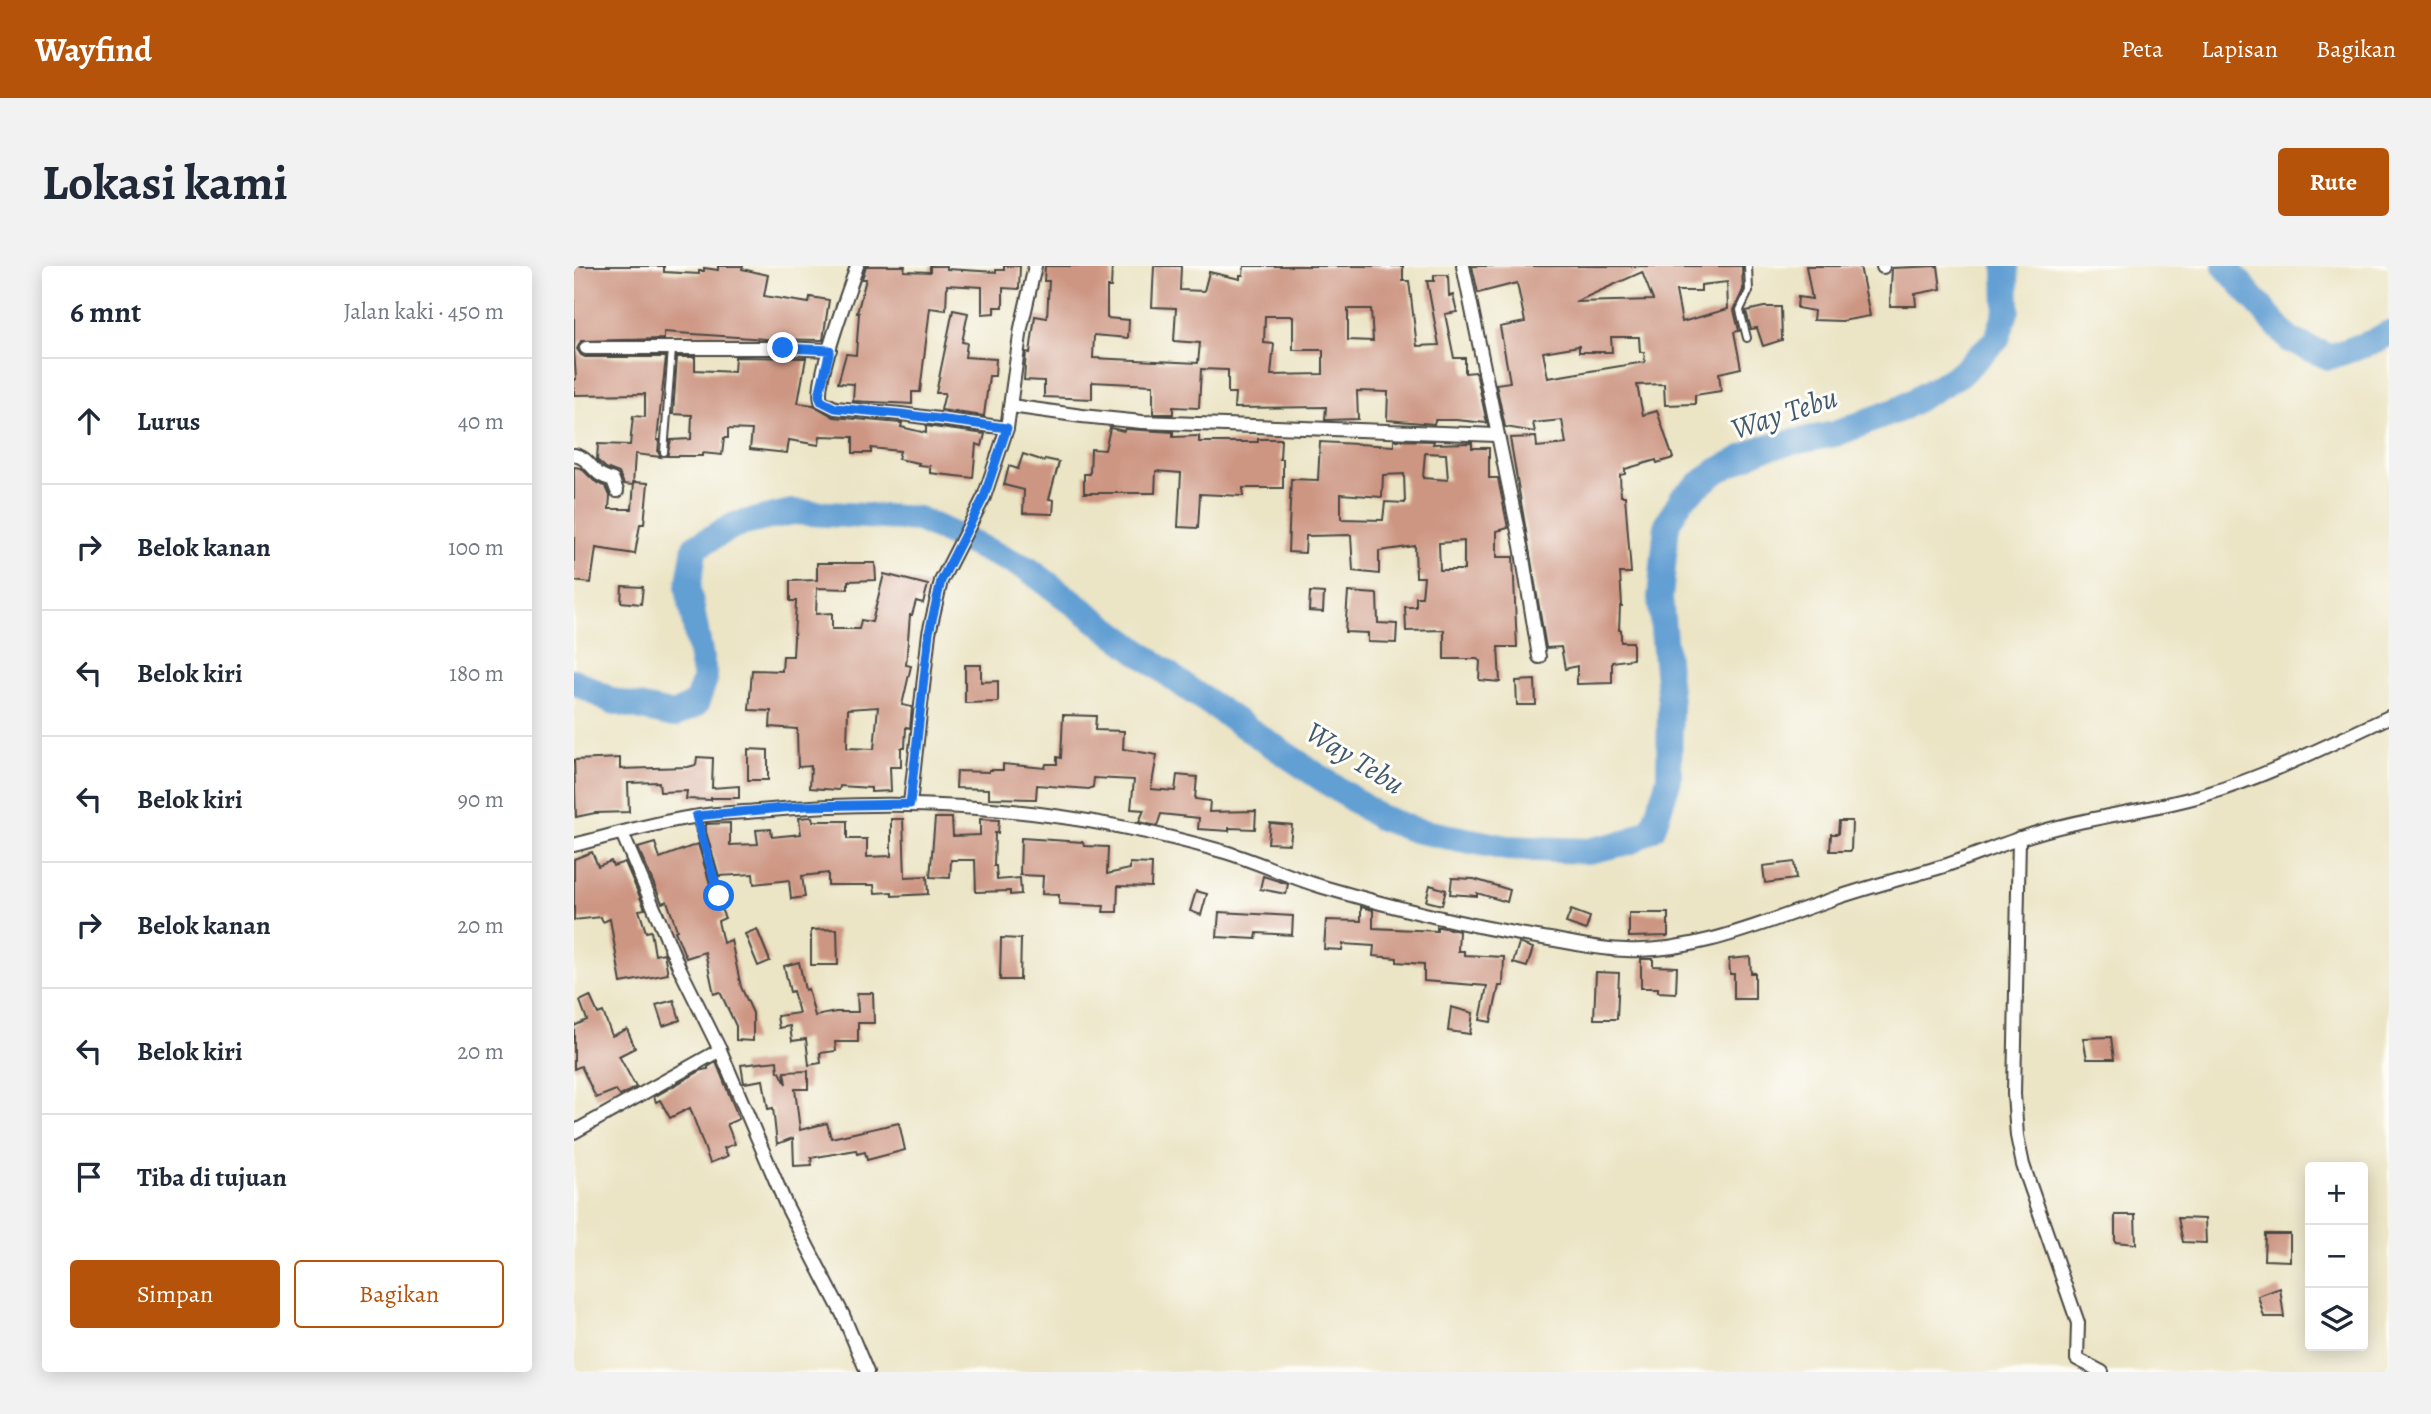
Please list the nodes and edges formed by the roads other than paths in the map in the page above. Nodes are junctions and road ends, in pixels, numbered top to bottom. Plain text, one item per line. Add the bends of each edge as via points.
1 (857, 266) edge
2 (1035, 266) edge
3 (1463, 266) edge
4 (1748, 266) edge
5 (1746, 338) dead end
6 (586, 348) dead end
7 (672, 348) junction
8 (830, 350) junction
9 (1011, 405) junction
10 (1007, 428) junction
11 (1497, 435) junction
12 (664, 452) dead end
13 (574, 455) edge
14 (617, 491) dead end
15 (1539, 657) dead end
16 (2389, 717) edge
17 (910, 804) junction
18 (696, 816) junction
19 (622, 833) junction
20 (2019, 838) junction
21 (574, 845) edge
22 (719, 896) dead end
23 (720, 1050) junction
24 (574, 1132) edge
25 (867, 1372) edge
26 (2102, 1372) edge

1 - 8 street
2 - 9 street
3 - 11 street
4 - 5 lane via 1749,291 1740,310
6 - 7 street
7 - 8 street
7 - 12 lane
8 - 10 street via 819,395 827,405
9 - 10 street
9 - 11 street via 1142,422
10 - 17 street via 984,497 941,581 929,633
11 - 15 street
13 - 14 street via 613,480
16 - 20 street via 2275,770 2210,793
17 - 18 street via 805,806
17 - 20 street via 1013,810 1122,828 1230,853 1323,887 1439,919 1625,950 1701,941
18 - 19 street
18 - 22 lane
19 - 21 street
19 - 23 street
20 - 26 street via 2017,1136 2076,1313 2077,1359
23 - 24 street
23 - 25 street via 786,1205

